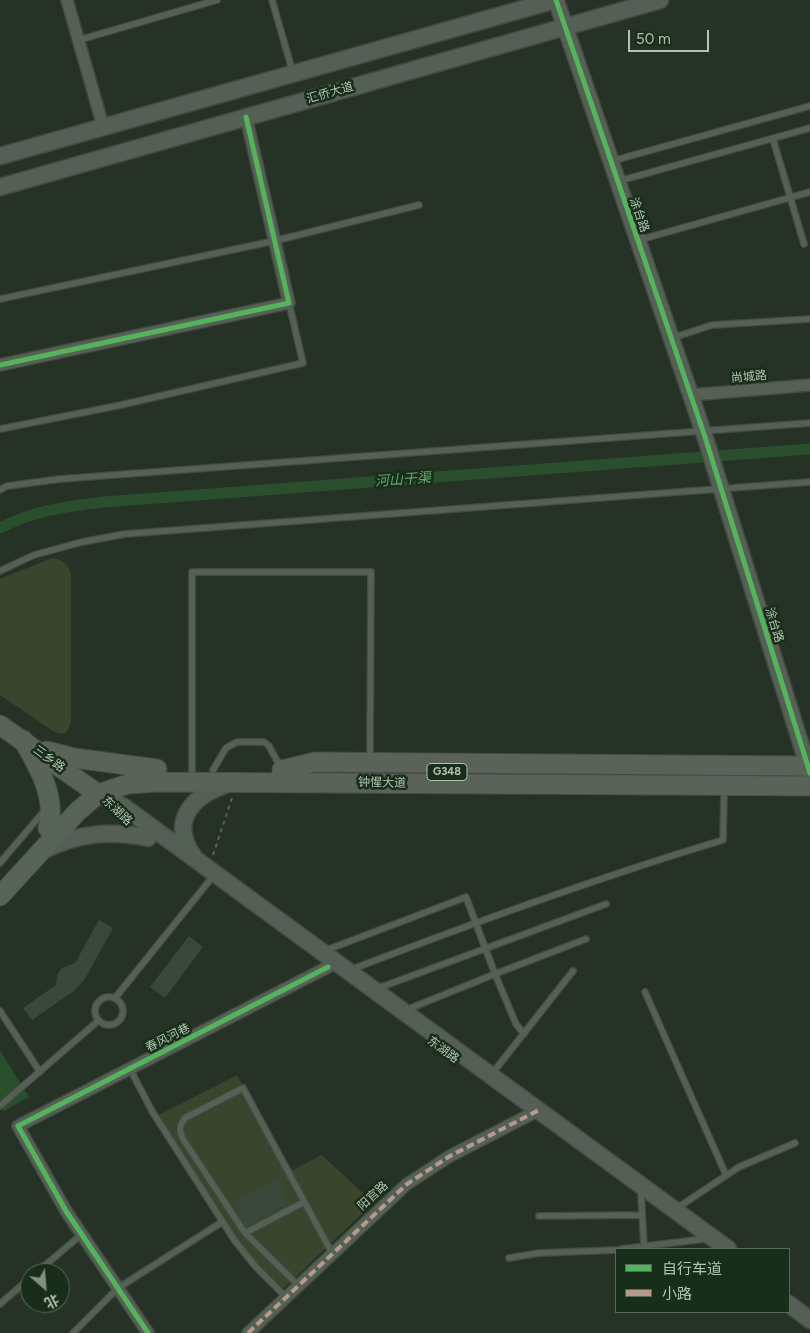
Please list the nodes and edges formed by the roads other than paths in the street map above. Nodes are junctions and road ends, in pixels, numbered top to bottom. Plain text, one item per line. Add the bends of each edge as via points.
1 (67, 0) edge
2 (217, 0) edge
3 (272, 0) edge
4 (555, 0) edge
5 (660, 0) edge
6 (565, 27) junction
7 (78, 40) junction
8 (293, 73) junction
9 (810, 106) edge
10 (246, 117) junction
11 (103, 126) junction
12 (810, 128) edge
13 (773, 139) junction
14 (0, 156) edge
15 (610, 161) junction
16 (617, 182) junction
17 (0, 187) edge
18 (810, 192) edge
19 (790, 198) junction
20 (418, 205) dead end
21 (637, 240) junction
22 (274, 241) junction
23 (804, 244) dead end
24 (0, 299) edge
25 (289, 303) junction
26 (810, 319) edge
27 (671, 338) junction
28 (0, 365) edge
29 (810, 386) edge
30 (691, 395) junction
31 (810, 422) edge
32 (0, 430) edge
33 (704, 434) junction
34 (810, 482) edge
35 (26, 483) junction
36 (0, 484) edge
37 (721, 486) junction
38 (0, 490) edge
39 (0, 572) edge
40 (0, 725) edge
41 (22, 740) junction
42 (370, 762) junction
43 (158, 770) junction
44 (192, 770) junction
45 (213, 770) junction
46 (282, 770) junction
47 (809, 770) edge
48 (238, 782) junction
49 (810, 786) edge
50 (472, 788) junction
51 (93, 791) junction
52 (724, 795) junction
53 (810, 796) edge
54 (50, 803) junction
55 (48, 828) junction
56 (148, 838) junction
57 (40, 852) junction
58 (0, 863) edge
59 (207, 871) junction
60 (0, 881) edge
61 (0, 896) edge
62 (606, 904) dead end
63 (475, 922) junction
64 (586, 939) dead end
65 (485, 947) junction
66 (325, 959) junction
67 (348, 971) junction
68 (573, 971) dead end
69 (495, 974) junction
70 (374, 990) junction
71 (645, 992) dead end
72 (115, 998) junction
73 (0, 1011) edge
74 (403, 1011) junction
75 (98, 1021) junction
76 (524, 1034) junction
77 (130, 1069) junction
78 (40, 1072) junction
79 (491, 1076) junction
80 (0, 1106) edge
81 (536, 1112) junction
82 (795, 1143) dead end
83 (726, 1175) junction
84 (641, 1194) junction
85 (304, 1202) junction
86 (675, 1210) junction
87 (642, 1215) junction
88 (539, 1216) dead end
89 (222, 1222) junction
90 (245, 1233) junction
91 (82, 1234) junction
92 (710, 1244) edge
93 (644, 1246) junction
94 (629, 1248) edge
95 (727, 1248) edge
96 (615, 1250) edge
97 (332, 1253) junction
98 (509, 1258) dead end
99 (48, 1263) edge
100 (298, 1286) junction
101 (20, 1287) edge
102 (118, 1288) junction
103 (286, 1296) junction
104 (790, 1296) edge
105 (0, 1304) edge
106 (790, 1305) edge
107 (810, 1311) edge
108 (810, 1320) edge
109 (73, 1333) edge
110 (148, 1333) edge
111 (248, 1333) edge

1 - 7 street
2 - 7 lane
3 - 8 lane
4 - 6 street, 涂台路
4 - 8 main road
5 - 6 main road, 汇侨大道
6 - 10 main road, 汇侨大道
6 - 15 street, 涂台路
7 - 11 street
8 - 11 main road
9 - 15 lane
10 - 17 main road, 汇侨大道
10 - 22 street
11 - 14 main road
12 - 13 lane
13 - 16 lane
13 - 19 lane
15 - 16 street, 涂台路
16 - 21 street, 涂台路
18 - 19 lane
19 - 21 lane
19 - 23 lane
20 - 22 lane
21 - 27 street, 涂台路
22 - 24 lane
22 - 25 street
25 - 28 street
25 - 32 lane via 303,363
26 - 27 lane via 712,325
27 - 30 street, 涂台路
29 - 30 street, 尚城路
30 - 33 street, 涂台路
31 - 33 lane
33 - 35 lane
33 - 37 street, 涂台路
34 - 37 lane
35 - 36 lane
35 - 38 lane
37 - 39 lane via 125,534 34,555
37 - 47 street, 涂台路
40 - 41 highway, 三乡路
41 - 43 highway via 74,758
41 - 51 highway, 三乡路
41 - 54 main road via 40,772
42 - 44 lane via 371,572 192,572
42 - 46 highway via 315,762
42 - 47 highway
43 - 44 highway, 钟惺大道 / G348
43 - 51 highway, 钟惺大道 / G348 via 128,772 106,778
44 - 45 highway, 钟惺大道 / G348
45 - 46 highway, 钟惺大道 / G348
45 - 46 lane via 231,743 258,742 269,746
46 - 47 highway, 钟惺大道 / G348
48 - 50 highway, 钟惺大道 / G348
48 - 51 highway, 钟惺大道 / G348 via 144,782
48 - 59 main road via 208,792 188,810 184,833 191,852
49 - 50 highway, 钟惺大道 / G348
50 - 52 highway
51 - 55 main road, 钟惺大道
51 - 56 main road, 东湖路 via 118,816
51 - 57 main road, 钟惺大道
51 - 59 main road, 东湖路 via 124,806
52 - 53 highway
52 - 63 lane via 723,840 630,868
54 - 55 main road
54 - 58 lane
55 - 60 main road, 钟惺大道
56 - 57 main road via 119,833 93,834 69,839
56 - 59 main road, 东湖路
57 - 61 main road, 钟惺大道
59 - 66 main road, 东湖路
59 - 72 lane
62 - 65 lane
63 - 65 lane
63 - 66 lane via 466,897
63 - 67 lane
64 - 69 lane
65 - 69 lane
65 - 70 lane
66 - 67 main road, 东湖路
66 - 77 street, 春风河巷
66 - 81 main road, 东湖路
67 - 70 main road, 东湖路
68 - 76 lane
69 - 74 lane
69 - 76 lane via 516,1024
70 - 74 main road, 东湖路
71 - 83 lane
72 - 75 lane via 105,997 97,1003
72 - 75 lane via 122,1004 122,1018 111,1026
73 - 78 lane
74 - 79 main road, 东湖路
75 - 78 lane
76 - 79 lane
77 - 89 lane via 152,1111
77 - 91 street, 春风河巷 via 18,1126 45,1177
78 - 80 lane
79 - 81 main road, 东湖路
81 - 84 main road, 东湖路
81 - 86 main road, 东湖路
81 - 97 street, 阳官路 via 450,1156 407,1184
82 - 83 lane
83 - 86 lane
84 - 87 lane
84 - 92 main road, 东湖路
85 - 90 lane
85 - 90 lane via 243,1088 185,1118 180,1124 180,1132
85 - 97 lane
86 - 95 main road, 东湖路
87 - 88 lane
87 - 93 lane
89 - 102 lane
89 - 103 lane via 249,1260
90 - 100 lane
91 - 99 lane
91 - 102 street
92 - 93 lane
93 - 94 lane
96 - 98 lane via 538,1253
97 - 100 street, 阳官路
100 - 103 street, 阳官路
101 - 105 lane
102 - 109 lane
102 - 110 street
103 - 111 street, 阳官路
104 - 107 main road
106 - 108 main road

